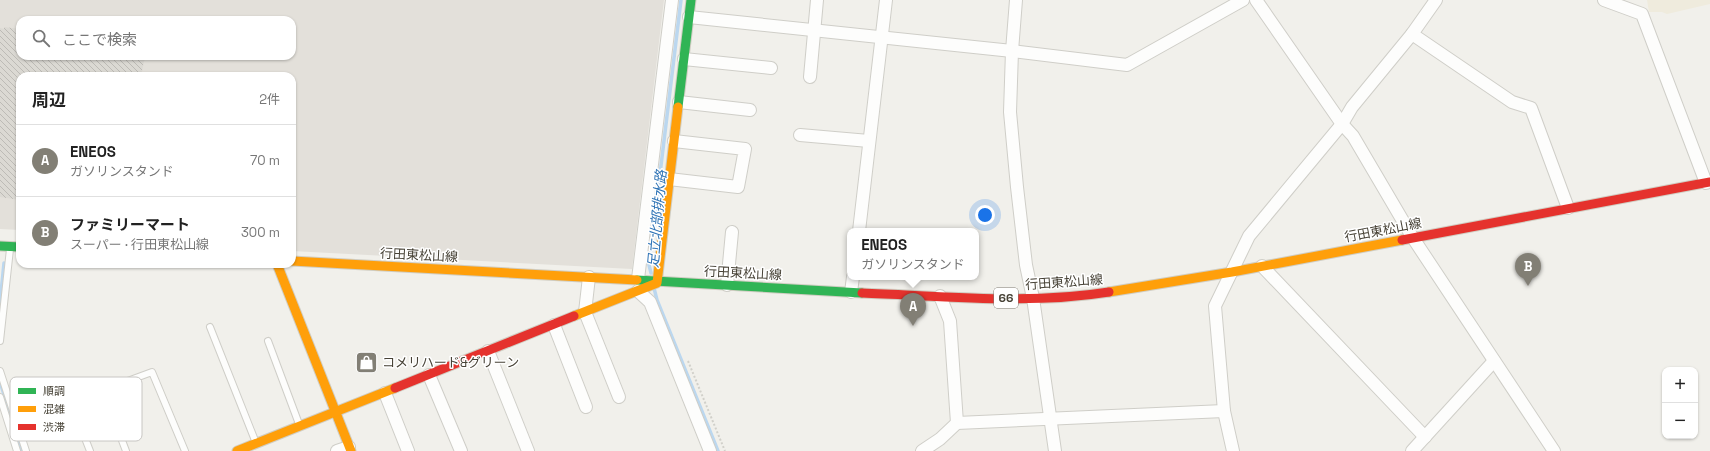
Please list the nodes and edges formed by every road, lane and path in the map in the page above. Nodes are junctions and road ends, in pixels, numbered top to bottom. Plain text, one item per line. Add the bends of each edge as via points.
1 (672, 0) edge
2 (691, 0) edge
3 (817, 0) edge
4 (886, 0) edge
5 (1016, 0) edge
6 (1243, 0) edge
7 (1256, 0) edge
8 (1436, 0) edge
9 (1604, 0) edge
10 (689, 16) junction
11 (815, 30) junction
12 (1412, 34) junction
13 (882, 37) junction
14 (1012, 51) junction
15 (684, 59) junction
16 (771, 68) dead end
17 (810, 76) dead end
18 (679, 102) junction
19 (750, 110) dead end
20 (1342, 124) junction
21 (800, 135) dead end
22 (674, 141) junction
23 (869, 141) junction
24 (669, 179) junction
25 (1708, 183) edge
26 (1568, 208) junction
27 (859, 228) edge
28 (732, 232) dead end
29 (1413, 238) junction
30 (0, 246) edge
31 (10, 247) junction
32 (16, 247) edge
33 (296, 261) edge
34 (1262, 266) junction
35 (279, 268) edge
36 (1232, 272) junction
37 (588, 277) junction
38 (853, 280) edge
39 (656, 281) junction
40 (638, 285) junction
41 (726, 285) junction
42 (851, 292) junction
43 (940, 296) junction
44 (1033, 298) junction
45 (585, 312) junction
46 (554, 325) junction
47 (210, 327) dead end
48 (0, 341) edge
49 (268, 341) dead end
50 (488, 351) junction
51 (688, 360) dead end
52 (1494, 361) junction
53 (0, 371) edge
54 (429, 375) junction
55 (138, 377) edge
56 (385, 392) junction
57 (0, 397) edge
58 (619, 397) dead end
59 (10, 402) edge
60 (586, 407) dead end
61 (1224, 411) junction
62 (336, 412) junction
63 (1050, 420) junction
64 (957, 423) junction
65 (300, 426) junction
66 (10, 429) edge
67 (1425, 437) junction
68 (14, 441) edge
69 (23, 441) edge
70 (86, 441) edge
71 (122, 441) edge
72 (258, 447) edge
73 (350, 449) edge
74 (17, 451) edge
75 (26, 451) edge
76 (90, 451) edge
77 (126, 451) edge
78 (184, 451) edge
79 (237, 451) edge
80 (337, 451) edge
81 (408, 451) edge
82 (461, 451) edge
83 (528, 451) edge
84 (710, 451) edge
85 (725, 451) edge
86 (922, 451) edge
87 (1055, 451) edge
88 (1233, 451) edge
89 (1412, 451) edge
90 (1554, 451) edge

1 - 40 street
2 - 10 main road
3 - 11 street
4 - 13 street
5 - 14 street
6 - 14 street via 1126,65
7 - 20 street
8 - 12 street
9 - 25 street via 1642,14
10 - 11 street
10 - 15 main road
11 - 13 street
11 - 17 street
12 - 20 street
12 - 26 street via 1512,102 1531,108
13 - 14 street
13 - 23 street
14 - 44 street via 1010,118 1026,265
15 - 16 street
15 - 18 main road
18 - 19 street
18 - 22 main road
20 - 29 street via 1353,136
20 - 36 street via 1249,236
21 - 23 street
22 - 24 main road
22 - 24 street via 745,149 738,187
23 - 27 street
24 - 39 main road
25 - 26 main road, 行田東松山線 / 66
26 - 29 main road, 行田東松山線 / 66
28 - 41 street
29 - 34 main road, 行田東松山線 / 66
29 - 52 street
30 - 31 main road
31 - 32 main road
31 - 48 lane
33 - 37 main road, 行田東松山線 / 66
34 - 36 main road, 行田東松山線 / 66
34 - 67 street
35 - 62 main road
36 - 44 main road, 行田東松山線 / 66 via 1094,294
36 - 61 street via 1215,306
37 - 40 main road, 行田東松山線 / 66
37 - 45 street
38 - 42 street
39 - 40 main road, 行田東松山線 / 66
39 - 41 main road, 行田東松山線 / 66
40 - 45 main road
40 - 84 street via 650,302
41 - 42 main road, 行田東松山線 / 66
42 - 43 main road, 行田東松山線 / 66
43 - 44 main road, 行田東松山線 / 66
43 - 64 street via 950,321
44 - 63 street
45 - 46 main road
45 - 58 street
46 - 50 main road
46 - 60 street
47 - 72 lane
49 - 65 lane
50 - 54 main road
50 - 83 street
51 - 85 path
52 - 67 street
52 - 90 street
53 - 59 lane
54 - 56 main road
54 - 82 street
55 - 78 lane via 152,372
56 - 62 main road
56 - 81 street
57 - 66 lane
61 - 63 street
61 - 88 street
62 - 65 main road
62 - 73 main road
63 - 64 street
63 - 87 street
64 - 86 street
65 - 72 main road
67 - 89 street
68 - 74 lane
69 - 75 lane
70 - 76 lane
71 - 77 lane
72 - 79 main road
73 - 80 street

